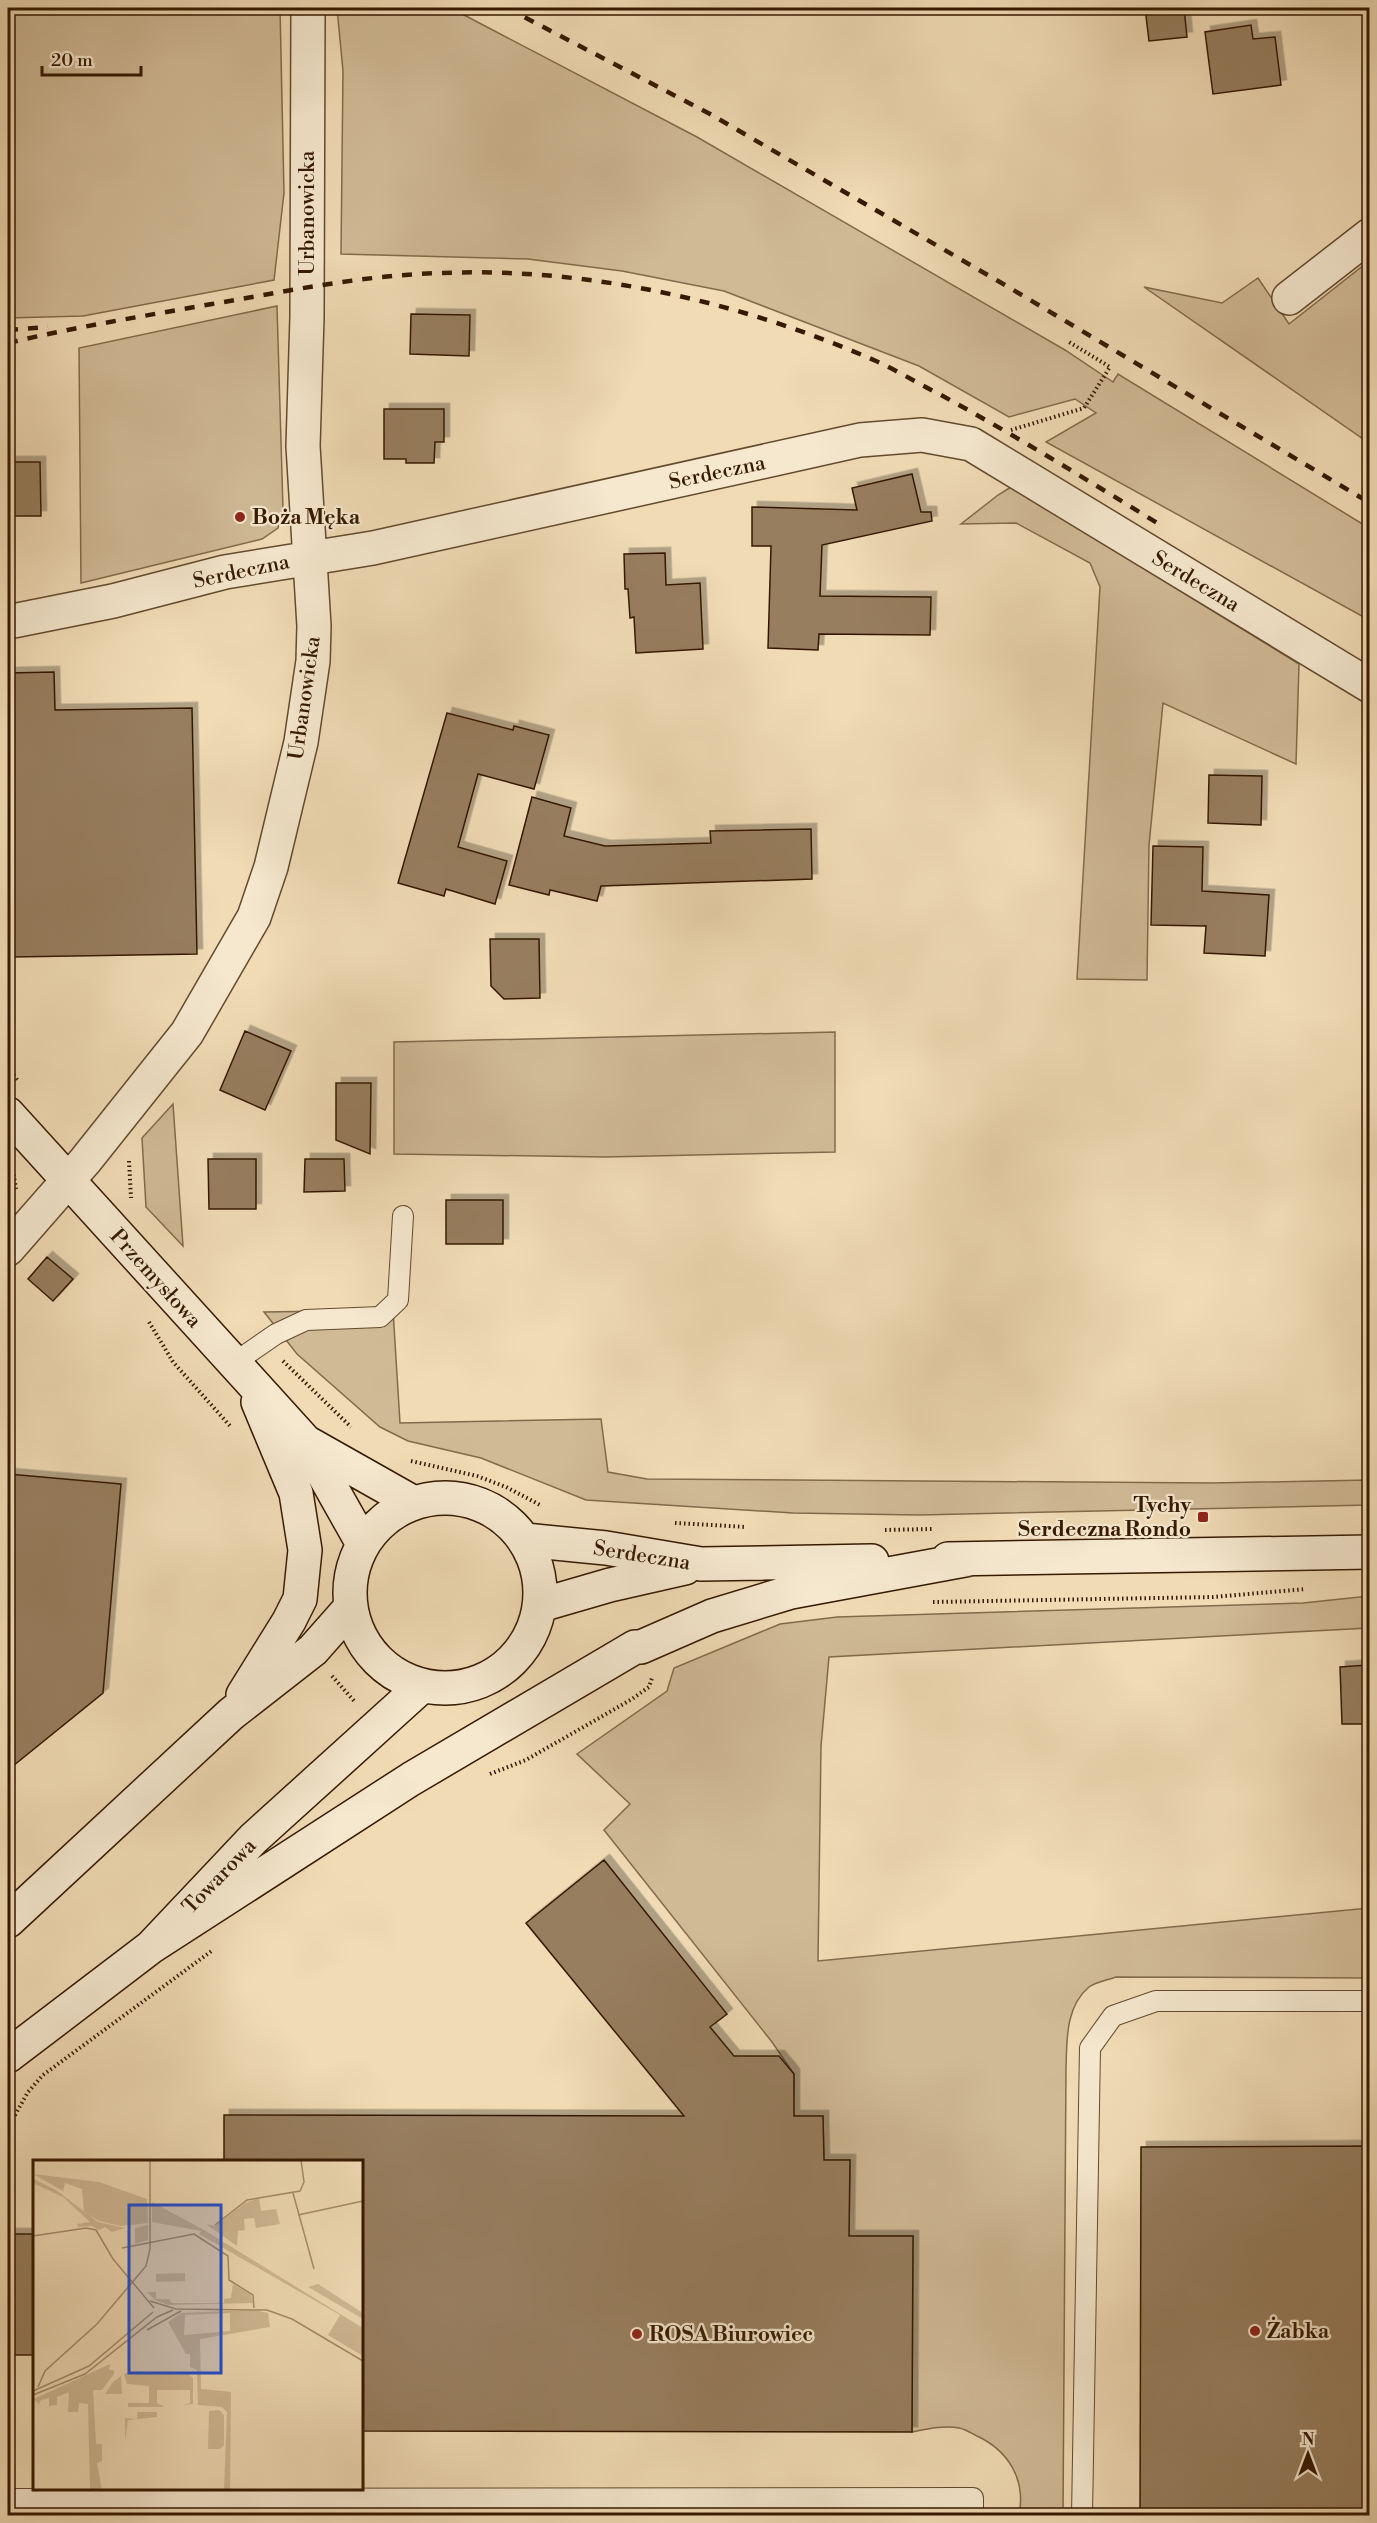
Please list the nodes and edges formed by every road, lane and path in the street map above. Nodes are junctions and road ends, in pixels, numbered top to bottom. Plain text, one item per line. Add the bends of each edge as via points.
1 (308, 8) edge
2 (1370, 235) edge
3 (1289, 298) dead end
4 (1069, 342) dead end
5 (971, 444) junction
6 (309, 557) junction
7 (8, 622) edge
8 (1370, 686) edge
9 (8, 1068) edge
10 (15, 1099) edge
11 (113, 1126) junction
12 (10, 1164) dead end
13 (68, 1179) junction
14 (16, 1192) dead end
15 (403, 1215) dead end
16 (116, 1232) junction
17 (8, 1249) edge
18 (143, 1312) dead end
19 (265, 1343) junction
20 (242, 1373) junction
21 (233, 1430) dead end
22 (356, 1432) dead end
23 (305, 1441) junction
24 (401, 1459) dead end
25 (414, 1503) junction
26 (548, 1508) dead end
27 (668, 1523) dead end
28 (748, 1527) dead end
29 (944, 1529) dead end
30 (874, 1530) dead end
31 (525, 1540) junction
32 (363, 1544) junction
33 (1370, 1552) edge
34 (970, 1559) junction
35 (701, 1564) junction
36 (1313, 1588) dead end
37 (921, 1602) dead end
38 (540, 1605) junction
39 (351, 1607) junction
40 (653, 1676) dead end
41 (422, 1686) junction
42 (231, 1714) junction
43 (481, 1778) dead end
44 (8, 1921) edge
45 (151, 1947) junction
46 (214, 1949) dead end
47 (1370, 2001) edge
48 (8, 2056) edge
49 (8, 2121) edge
50 (8, 2499) edge
51 (973, 2516) edge
52 (1082, 2516) edge

1 - 6 street, Urbanowicka via 303,446
2 - 3 street
4 - 5 path via 1110,367 1084,408
5 - 6 street, Serdeczna via 922,435 860,440 373,548
5 - 8 street, Serdeczna
6 - 7 street, Serdeczna via 225,572 113,601
6 - 11 street, Urbanowicka via 314,626 309,695 272,867 254,917 188,1033
9 - 10 path
10 - 13 street, Przemysłowa
11 - 13 street, Urbanowicka
11 - 16 path via 125,1139 131,1188 129,1221
12 - 14 path
13 - 16 street, Przemysłowa
13 - 17 street, Urbanowicka
15 - 19 lane via 398,1300 380,1317 306,1320
16 - 20 street, Przemysłowa
18 - 21 path via 173,1362
19 - 20 lane
19 - 22 path
20 - 23 street, Przemysłowa
20 - 42 street via 296,1493 305,1550 300,1599
23 - 25 street, Przemysłowa
23 - 32 street, Przemysłowa
24 - 26 path via 477,1476
25 - 31 street via 464,1499 495,1512
25 - 32 street via 377,1526
27 - 28 path
29 - 30 path
31 - 35 street, Serdeczna via 606,1548
31 - 38 street via 541,1583
32 - 39 street via 354,1564
33 - 34 street
34 - 35 street
34 - 45 street via 791,1592 712,1616 635,1647 411,1779
35 - 38 street, Serdeczna
36 - 37 path via 1213,1598
38 - 41 street via 534,1631 520,1654 500,1672 476,1684 449,1689
39 - 41 street via 367,1649 401,1678
39 - 42 street via 313,1650
40 - 43 path via 649,1687 632,1699 526,1760
41 - 45 street, Towarowa via 253,1839
42 - 44 street
45 - 48 street, Towarowa
46 - 49 path via 43,2075
47 - 52 lane via 1156,2001 1113,2016 1090,2048
50 - 51 lane via 973,2498

